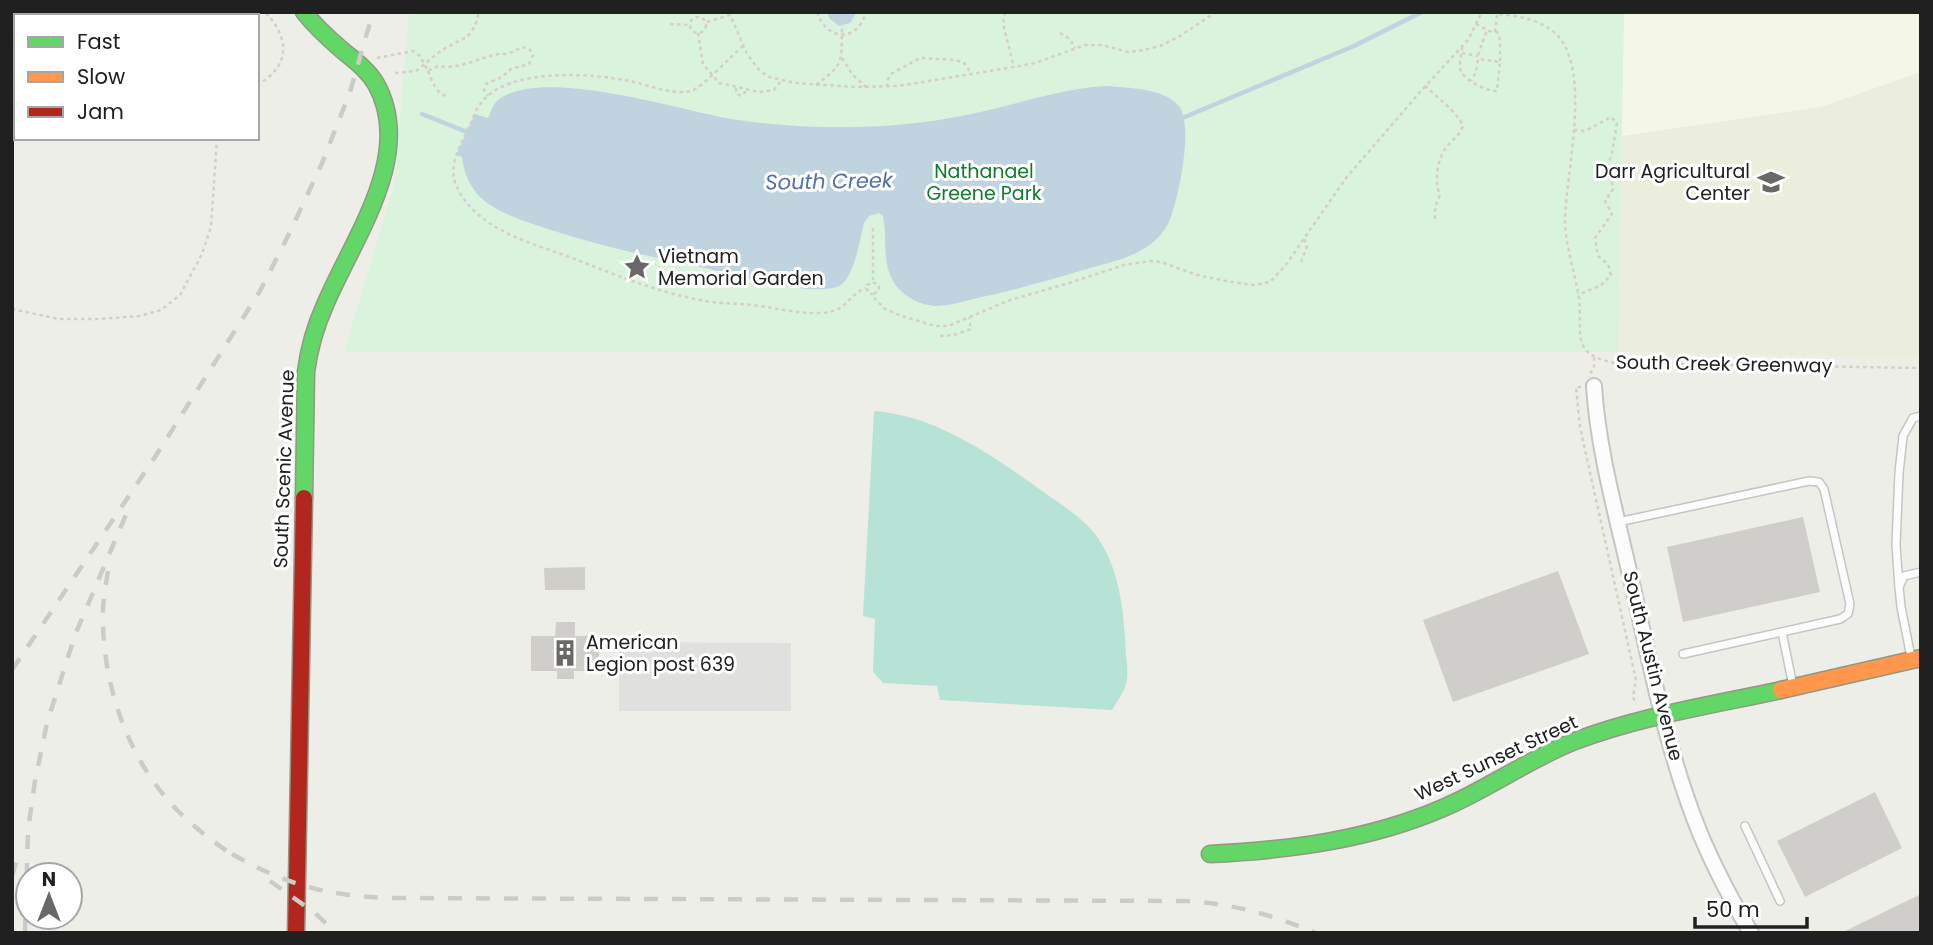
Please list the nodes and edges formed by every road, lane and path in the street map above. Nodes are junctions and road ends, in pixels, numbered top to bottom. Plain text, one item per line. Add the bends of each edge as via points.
1 (265, 12) edge
2 (304, 12) edge
3 (479, 12) edge
4 (817, 12) edge
5 (866, 12) edge
6 (1005, 12) edge
7 (1216, 12) edge
8 (1482, 12) edge
9 (1493, 12) edge
10 (729, 14) edge
11 (1497, 15) junction
12 (706, 22) junction
13 (670, 24) dead end
14 (1476, 24) junction
15 (690, 25) junction
16 (842, 28) dead end
17 (1488, 30) junction
18 (1495, 32) junction
19 (698, 33) junction
20 (1060, 33) dead end
21 (842, 34) junction
22 (743, 46) junction
23 (1462, 47) junction
24 (1074, 48) junction
25 (1462, 53) junction
26 (1478, 57) junction
27 (842, 58) junction
28 (374, 59) dead end
29 (1500, 62) junction
30 (424, 65) junction
31 (1014, 67) junction
32 (428, 71) junction
33 (395, 73) dead end
34 (970, 74) junction
35 (711, 75) junction
36 (781, 81) junction
37 (1471, 81) junction
38 (259, 83) edge
39 (816, 85) junction
40 (1426, 86) junction
41 (887, 87) junction
42 (736, 88) junction
43 (866, 88) junction
44 (747, 90) junction
45 (446, 96) dead end
46 (488, 96) junction
47 (1574, 131) junction
48 (217, 140) edge
49 (1435, 220) dead end
50 (873, 228) dead end
51 (1303, 239) junction
52 (1301, 262) dead end
53 (873, 282) junction
54 (866, 288) junction
55 (874, 294) junction
56 (1578, 295) junction
57 (12, 309) edge
58 (969, 318) junction
59 (940, 336) dead end
60 (1921, 368) edge
61 (1594, 386) joint
62 (1921, 416) edge
63 (1618, 522) junction
64 (1921, 572) edge
65 (1899, 587) junction
66 (1782, 632) junction
67 (1683, 654) dead end
68 (1916, 659) edge
69 (1793, 687) junction
70 (1662, 716) junction
71 (1641, 721) junction
72 (1745, 826) dead end
73 (1210, 854) dead end
74 (1780, 901) dead end
75 (296, 933) edge
76 (1751, 933) edge

1 - 38 path via 285,51 277,68
2 - 75 main road, South Scenic Avenue via 377,85 389,132 383,174 328,295 308,358
3 - 30 path via 468,36
4 - 21 path via 828,30
5 - 21 path via 859,28
6 - 31 path via 1003,24
7 - 24 path via 1160,46 1128,51 1094,44
8 - 14 path
9 - 11 path, South Creek Greenway
10 - 12 path
10 - 22 path
11 - 18 path
11 - 47 path, South Creek Greenway via 1538,23 1564,44 1574,77
12 - 15 path via 700,17
12 - 19 path
13 - 15 path
14 - 17 path
14 - 23 path
15 - 19 path
16 - 21 path
17 - 18 path
17 - 26 path
18 - 29 path via 1500,40
19 - 35 path via 703,64
20 - 24 path
21 - 27 path
22 - 35 path
22 - 36 path via 760,71
23 - 25 path
23 - 40 path
24 - 31 path
25 - 26 path
25 - 37 path via 1459,69
26 - 29 path
26 - 37 path
27 - 39 path
27 - 43 path
28 - 30 path via 413,51
29 - 37 path via 1497,91
30 - 32 path
30 - 33 path via 416,71
31 - 34 path
32 - 45 path via 433,84
32 - 46 path via 529,48 533,55 529,64 486,84
34 - 41 path
34 - 41 path via 963,62 920,58 891,74
35 - 42 path
35 - 46 path via 687,91 597,76 535,77
36 - 39 path
36 - 44 path via 771,92
39 - 43 path
40 - 49 path via 1463,125 1460,135 1444,150 1437,174 1440,195
40 - 51 path via 1346,177
41 - 43 path
42 - 44 path
42 - 44 path via 741,96
46 - 54 path via 456,155 456,185 472,208 519,239 656,290 707,302 824,313 843,307
47 - 56 path, South Creek Greenway via 1565,219
47 - 56 path via 1585,131 1611,117 1617,122 1605,174 1613,189 1605,201 1612,214 1595,238 1598,256 1608,264 1611,275
48 - 57 path via 211,227 180,295 161,310 140,316 59,319
50 - 53 path
51 - 52 path via 1307,246
51 - 58 path via 1277,276 1262,284 1197,275 1150,261 1010,300
53 - 54 path
53 - 55 path via 879,286
54 - 55 path
55 - 58 path via 885,309 935,326 948,327
56 - 60 path, South Creek Greenway via 1584,349 1615,363
58 - 59 path via 971,329
61 - 63 street, South Austin Avenue
61 - 71 path via 1576,387 1577,413
62 - 65 lane via 1913,418 1903,436 1896,545
63 - 66 lane via 1819,482 1850,604 1848,614
63 - 70 street, South Austin Avenue
64 - 65 lane via 1904,576
65 - 68 lane
66 - 67 lane
66 - 69 lane
68 - 69 main road, West Sunset Street
69 - 70 main road, West Sunset Street
70 - 71 main road, West Sunset Street
70 - 76 street, South Austin Avenue via 1694,818
71 - 73 main road, West Sunset Street via 1577,740 1441,809 1372,834 1310,847
72 - 74 lane

